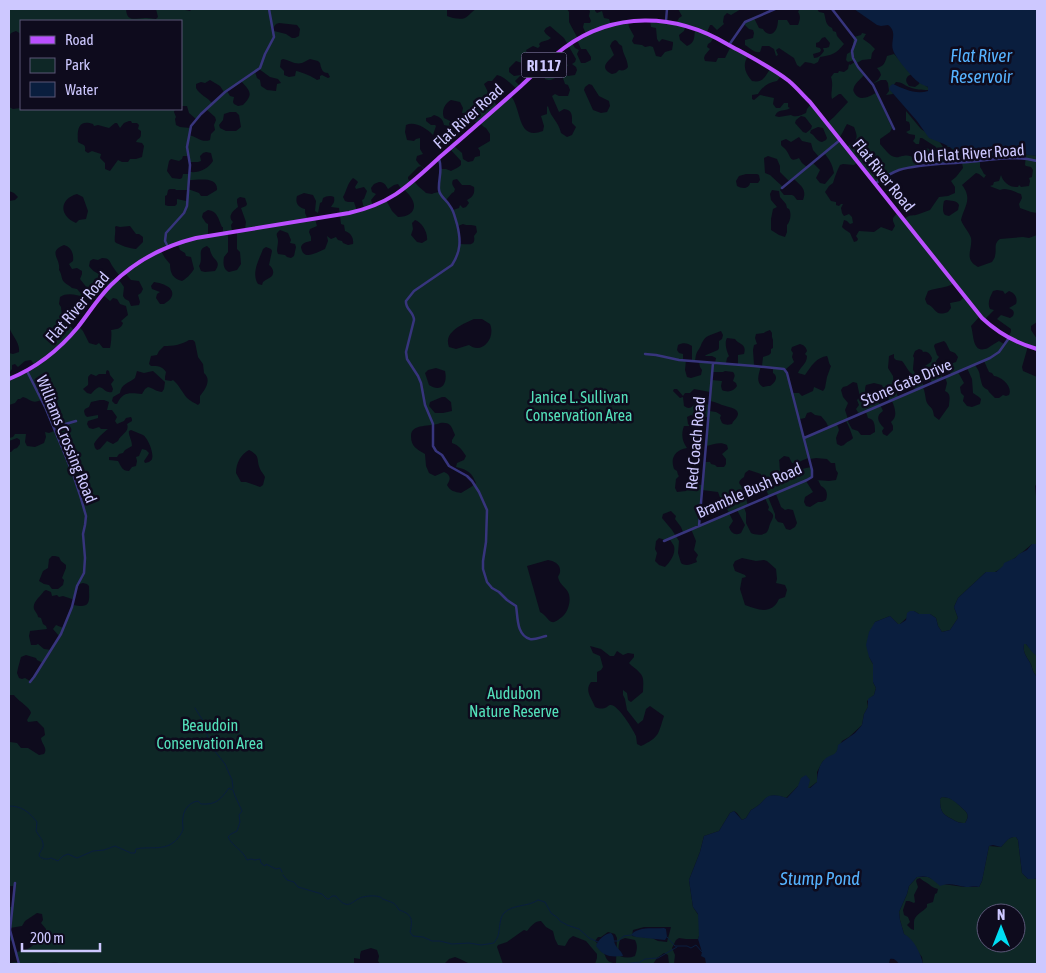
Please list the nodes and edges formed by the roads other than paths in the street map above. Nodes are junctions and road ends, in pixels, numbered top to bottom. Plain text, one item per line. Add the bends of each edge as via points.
1 (269, 9) edge
2 (667, 9) edge
3 (775, 9) edge
4 (832, 9) edge
5 (666, 21) junction
6 (729, 45) junction
7 (894, 129) dead end
8 (840, 140) junction
9 (439, 159) junction
10 (1037, 161) edge
11 (875, 183) junction
12 (782, 188) dead end
13 (168, 247) junction
14 (1009, 338) junction
15 (1037, 349) edge
16 (645, 354) dead end
17 (713, 363) junction
18 (27, 371) junction
19 (9, 379) edge
20 (76, 421) dead end
21 (52, 424) junction
22 (804, 438) junction
23 (699, 526) junction
24 (664, 541) dead end
25 (546, 636) dead end
26 (30, 682) dead end
27 (15, 883) dead end
28 (9, 932) edge
29 (19, 964) edge

1 - 13 street via 274,37 260,68 226,92 191,126 187,206 166,233
2 - 5 street
3 - 6 street via 745,22
4 - 7 street via 856,40 853,58 873,85
5 - 6 main road, Flat River Road / RI 117 via 698,29
5 - 9 main road, Flat River Road / RI 117 via 639,20 614,24 586,34 560,51
6 - 8 main road, Flat River Road / RI 117 via 790,82
8 - 11 main road, Flat River Road / RI 117
8 - 12 street
9 - 13 main road, Flat River Road / RI 117 via 395,196 370,208 196,238
9 - 25 street via 439,190 452,209 460,245 452,265 413,292 406,301 414,316 406,356 422,386 433,424 433,446 449,466 472,481 487,510 483,561 487,582 516,606 518,623 526,637
10 - 11 street, Old Flat River Road via 1006,159 915,167 897,171
11 - 14 main road, Flat River Road / RI 117 via 979,315
13 - 18 main road, Flat River Road / RI 117 via 120,277 67,340
14 - 15 main road, Flat River Road / RI 117
14 - 22 street, Stone Gate Drive via 990,358
16 - 17 street, Bramble Bush Road
17 - 22 street, Bramble Bush Road via 784,370
17 - 23 street, Red Coach Road
18 - 19 main road, Flat River Road / RI 117
18 - 21 street, Williams Crossing Road
20 - 21 street
21 - 26 street, Williams Crossing Road via 85,512 85,569 61,634
22 - 23 street, Bramble Bush Road via 811,478
23 - 24 street, Bramble Bush Road
27 - 28 street
28 - 29 street

